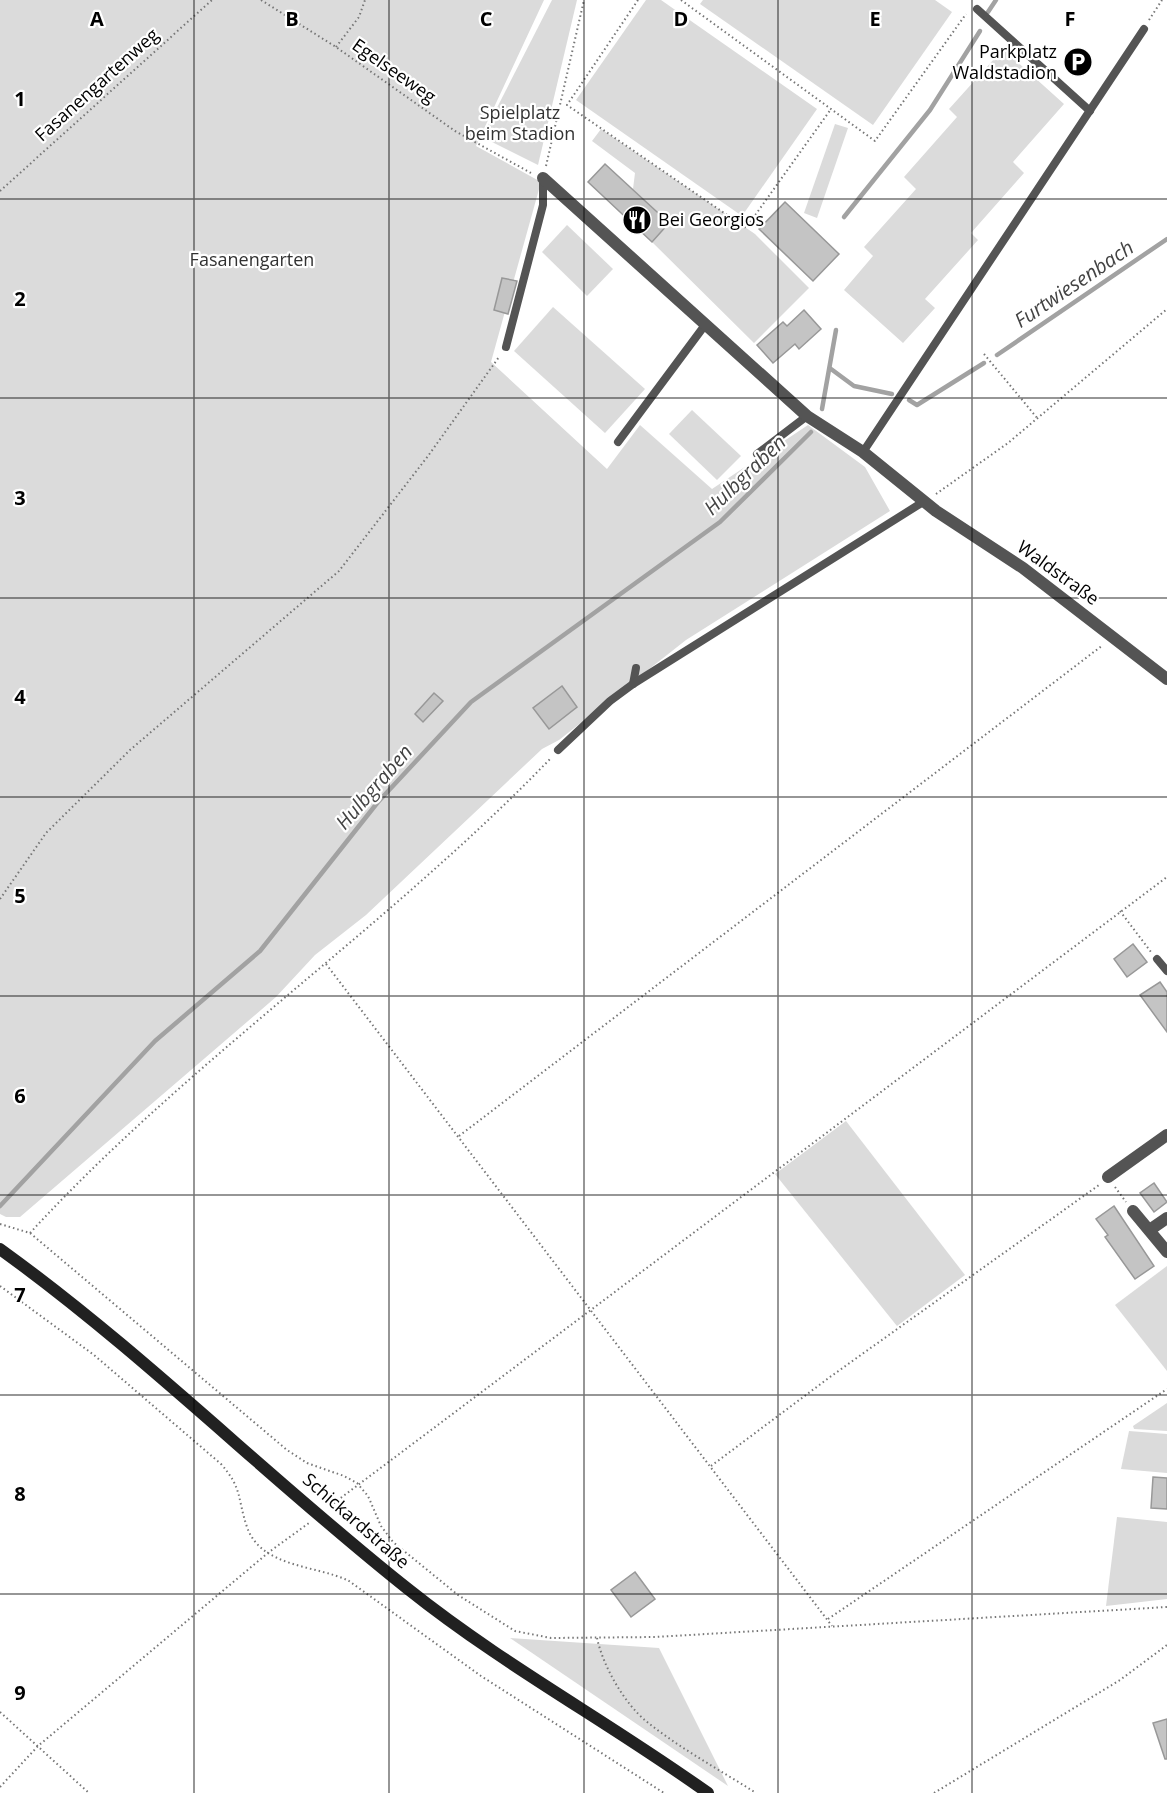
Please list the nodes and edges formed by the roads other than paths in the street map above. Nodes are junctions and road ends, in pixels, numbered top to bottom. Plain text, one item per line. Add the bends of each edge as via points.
1 (977, 9) dead end
2 (1143, 28) road end
3 (1090, 111) junction
4 (543, 178) joint
5 (705, 325) junction
6 (506, 347) road end
7 (807, 416) junction
8 (618, 442) dead end
9 (863, 452) junction
10 (757, 454) dead end
11 (923, 502) junction
12 (636, 668) dead end
13 (1167, 679) edge
14 (633, 684) junction
15 (558, 750) road end
16 (1157, 959) road end
17 (1167, 971) edge
18 (1167, 1135) edge
19 (1108, 1177) road end
20 (1133, 1211) road end
21 (1167, 1218) edge
22 (1151, 1230) junction
23 (0, 1249) edge
24 (1167, 1252) edge
25 (708, 1793) edge

1 - 3 lane
2 - 3 lane
3 - 9 lane
4 - 5 street, Waldstraße
4 - 6 lane via 543,205
5 - 7 street, Waldstraße
5 - 8 lane
7 - 9 street, Waldstraße
7 - 10 lane
9 - 11 street, Waldstraße
11 - 13 street, Waldstraße via 1023,568
11 - 14 lane
12 - 14 lane
14 - 15 lane
16 - 17 lane
18 - 19 street
20 - 22 street
21 - 22 street
22 - 24 street
23 - 25 street, Schickardstraße via 118,1340 409,1590 485,1648

